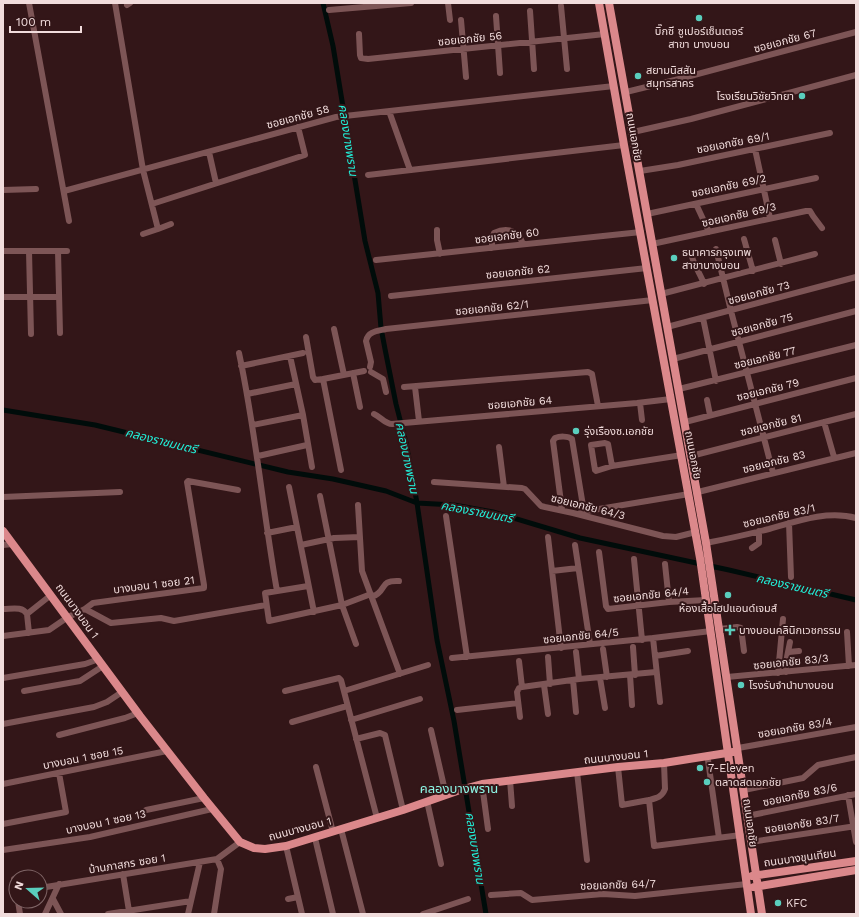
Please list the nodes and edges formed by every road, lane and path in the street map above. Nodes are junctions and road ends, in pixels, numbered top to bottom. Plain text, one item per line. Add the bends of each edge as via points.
1 (29, 3) edge
2 (115, 3) edge
3 (411, 3) edge
4 (448, 3) edge
5 (599, 3) edge
6 (609, 3) edge
7 (561, 6) dead end
8 (329, 10) dead end
9 (530, 11) dead end
10 (496, 16) dead end
11 (450, 20) dead end
12 (461, 20) dead end
13 (856, 32) edge
14 (359, 34) dead end
15 (605, 34) junction
16 (564, 40) junction
17 (532, 42) junction
18 (498, 46) junction
19 (464, 50) junction
20 (567, 69) dead end
21 (534, 70) dead end
22 (500, 73) dead end
23 (856, 75) edge
24 (466, 77) dead end
25 (614, 86) junction
26 (626, 92) junction
27 (389, 111) junction
28 (298, 127) junction
29 (633, 132) junction
30 (830, 133) dead end
31 (624, 145) junction
32 (755, 149) junction
33 (209, 152) junction
34 (143, 170) junction
35 (410, 170) junction
36 (640, 171) junction
37 (368, 175) dead end
38 (816, 178) dead end
39 (216, 183) junction
40 (36, 189) dead end
41 (764, 189) junction
42 (3, 190) edge
43 (64, 191) junction
44 (152, 204) junction
45 (696, 204) junction
46 (647, 214) junction
47 (770, 218) junction
48 (69, 221) dead end
49 (171, 224) dead end
50 (822, 228) dead end
51 (158, 229) junction
52 (437, 230) dead end
53 (641, 232) junction
54 (709, 232) junction
55 (143, 234) dead end
56 (744, 239) dead end
57 (775, 240) dead end
58 (523, 244) junction
59 (652, 244) junction
60 (492, 248) junction
61 (716, 249) dead end
62 (3, 251) edge
63 (29, 251) junction
64 (58, 251) junction
65 (67, 251) dead end
66 (440, 254) junction
67 (815, 254) dead end
68 (692, 257) dead end
69 (376, 260) dead end
70 (781, 264) junction
71 (647, 268) junction
72 (753, 271) junction
73 (856, 277) edge
74 (724, 279) junction
75 (704, 284) junction
76 (661, 294) junction
77 (391, 296) dead end
78 (3, 297) edge
79 (30, 297) junction
80 (59, 297) junction
81 (653, 300) junction
82 (731, 311) junction
83 (856, 311) edge
84 (703, 318) junction
85 (667, 327) junction
86 (334, 329) dead end
87 (31, 334) dead end
88 (60, 334) dead end
89 (306, 337) dead end
90 (739, 342) junction
91 (856, 345) edge
92 (710, 349) junction
93 (238, 353) dead end
94 (303, 353) dead end
95 (290, 356) junction
96 (673, 359) junction
97 (241, 366) junction
98 (370, 369) junction
99 (353, 373) junction
100 (747, 373) junction
101 (344, 375) junction
102 (677, 376) junction
103 (667, 378) junction
104 (856, 378) edge
105 (323, 379) junction
106 (716, 381) junction
107 (296, 384) junction
108 (415, 387) junction
109 (404, 388) dead end
110 (679, 389) junction
111 (386, 392) dead end
112 (247, 394) junction
113 (671, 399) junction
114 (707, 400) dead end
115 (640, 403) junction
116 (755, 404) junction
117 (598, 406) junction
118 (360, 407) dead end
119 (374, 414) dead end
120 (856, 414) edge
121 (303, 415) junction
122 (710, 415) junction
123 (642, 420) dead end
124 (419, 421) junction
125 (685, 422) junction
126 (824, 422) junction
127 (253, 425) junction
128 (764, 437) junction
129 (307, 445) junction
130 (499, 447) dead end
131 (856, 453) edge
132 (682, 455) junction
133 (691, 456) junction
134 (834, 457) junction
135 (258, 458) junction
136 (612, 466) junction
137 (312, 467) dead end
138 (341, 470) dead end
139 (773, 473) junction
140 (434, 482) dead end
141 (289, 487) dead end
142 (504, 487) junction
143 (238, 490) dead end
144 (120, 492) dead end
145 (698, 492) junction
146 (689, 494) junction
147 (320, 496) dead end
148 (3, 497) edge
149 (358, 505) dead end
150 (562, 510) junction
151 (584, 512) junction
152 (574, 513) junction
153 (446, 516) dead end
154 (856, 518) edge
155 (789, 523) junction
156 (297, 527) junction
157 (3, 531) edge
158 (760, 531) junction
159 (696, 532) junction
160 (267, 533) junction
161 (360, 537) junction
162 (548, 537) dead end
163 (328, 539) junction
164 (706, 542) junction
165 (13, 544) junction
166 (3, 545) edge
167 (300, 545) junction
168 (575, 545) dead end
169 (752, 548) dead end
170 (599, 552) dead end
171 (634, 559) dead end
172 (665, 564) dead end
173 (578, 568) junction
174 (552, 571) junction
175 (791, 577) dead end
176 (399, 581) dead end
177 (308, 586) junction
178 (277, 591) junction
179 (51, 595) junction
180 (372, 596) junction
181 (706, 600) junction
182 (669, 602) junction
183 (266, 605) junction
184 (342, 605) junction
185 (638, 605) junction
186 (3, 609) edge
187 (85, 609) junction
188 (314, 612) junction
189 (27, 614) junction
190 (68, 617) junction
191 (783, 619) dead end
192 (720, 628) junction
193 (711, 631) junction
194 (847, 632) dead end
195 (29, 633) junction
196 (3, 636) edge
197 (653, 638) junction
198 (642, 640) junction
199 (790, 642) dead end
200 (356, 644) dead end
201 (590, 644) junction
202 (633, 647) dead end
203 (561, 648) junction
204 (603, 649) dead end
205 (688, 651) dead end
206 (744, 651) dead end
207 (799, 651) dead end
208 (576, 652) dead end
209 (789, 652) junction
210 (655, 656) junction
211 (467, 657) junction
212 (548, 657) dead end
213 (452, 658) dead end
214 (519, 661) dead end
215 (101, 663) junction
216 (428, 665) dead end
217 (856, 665) edge
218 (848, 666) junction
219 (656, 672) junction
220 (786, 672) junction
221 (778, 673) junction
222 (400, 674) junction
223 (632, 675) junction
224 (727, 677) junction
225 (3, 678) edge
226 (603, 678) junction
227 (580, 679) junction
228 (572, 680) junction
229 (547, 684) junction
230 (522, 687) junction
231 (24, 691) dead end
232 (286, 691) dead end
233 (344, 691) junction
234 (122, 692) junction
235 (420, 698) dead end
236 (660, 702) dead end
237 (518, 703) junction
238 (632, 705) dead end
239 (348, 706) junction
240 (605, 708) dead end
241 (457, 710) dead end
242 (576, 712) dead end
243 (138, 714) junction
244 (548, 714) dead end
245 (520, 717) dead end
246 (351, 720) junction
247 (292, 722) dead end
248 (3, 724) edge
249 (856, 727) edge
250 (431, 730) dead end
251 (59, 735) dead end
252 (356, 739) junction
253 (167, 751) junction
254 (738, 752) junction
255 (729, 755) junction
256 (856, 757) edge
257 (704, 759) junction
258 (664, 763) junction
259 (316, 767) dead end
260 (618, 767) junction
261 (577, 772) junction
262 (59, 773) junction
263 (510, 780) junction
264 (3, 784) edge
265 (482, 784) junction
266 (744, 790) junction
267 (446, 794) junction
268 (856, 794) edge
269 (848, 795) junction
270 (204, 798) junction
271 (649, 800) junction
272 (427, 801) junction
273 (512, 806) dead end
274 (212, 809) junction
275 (146, 810) dead end
276 (403, 810) junction
277 (748, 816) junction
278 (377, 818) junction
279 (3, 824) edge
280 (855, 826) edge
281 (488, 829) dead end
282 (337, 831) junction
283 (741, 835) junction
284 (315, 838) junction
285 (719, 838) junction
286 (240, 842) junction
287 (751, 842) junction
288 (856, 842) edge
289 (286, 846) junction
290 (3, 850) edge
291 (217, 859) junction
292 (587, 860) dead end
293 (856, 861) edge
294 (200, 862) junction
295 (441, 864) dead end
296 (856, 870) edge
297 (123, 874) junction
298 (757, 875) junction
299 (747, 883) junction
300 (59, 884) junction
301 (48, 886) edge
302 (758, 886) junction
303 (492, 895) dead end
304 (298, 897) junction
305 (53, 899) junction
306 (288, 899) dead end
307 (468, 900) dead end
308 (191, 901) junction
309 (128, 911) junction
310 (45, 914) edge
311 (61, 914) edge
312 (108, 914) edge
313 (188, 914) edge
314 (214, 914) edge
315 (302, 914) edge
316 (334, 914) edge
317 (363, 914) edge
318 (424, 914) edge
319 (751, 914) edge
320 (762, 914) edge

1 - 43 street
2 - 34 street
3 - 8 street
4 - 11 street
5 - 15 main road, ถนนเอกชัย
6 - 26 main road, ถนนเอกชัย
7 - 16 street
9 - 17 street
10 - 18 street
12 - 19 street
13 - 26 street, ซอยเอกชัย 67
14 - 19 street, ซอยเอกชัย 56 via 360,55 364,59
15 - 16 street, ซอยเอกชัย 56
15 - 25 main road, ถนนเอกชัย
16 - 17 street, ซอยเอกชัย 56
16 - 20 street
17 - 18 street, ซอยเอกชัย 56
17 - 21 street
18 - 19 street, ซอยเอกชัย 56
18 - 22 street
19 - 24 street
23 - 29 street
25 - 27 street, ซอยเอกชัย 58
25 - 31 main road, ถนนเอกชัย
26 - 29 main road, ถนนเอกชัย
27 - 28 street, ซอยเอกชัย 58 via 336,117
27 - 35 street
28 - 33 street, ซอยเอกชัย 58
28 - 39 street via 305,156
29 - 36 main road, ถนนเอกชัย
30 - 32 street, ซอยเอกชัย 69/1
31 - 35 street
31 - 53 main road, ถนนเอกชัย
32 - 36 street, ซอยเอกชัย 69/1
32 - 41 street
33 - 34 street, ซอยเอกชัย 58
33 - 39 street
34 - 43 street, ซอยเอกชัย 58
34 - 44 street
35 - 37 street
36 - 46 main road, ถนนเอกชัย
38 - 41 street, ซอยเอกชัย 69/2
39 - 44 street
40 - 42 street
41 - 45 street, ซอยเอกชัย 69/2
41 - 47 street
43 - 48 street
44 - 51 street
45 - 46 street, ซอยเอกชัย 69/2
45 - 54 street
46 - 59 main road, ถนนเอกชัย
47 - 50 street, ซอยเอกชัย 69/3 via 810,211
47 - 54 street, ซอยเอกชัย 69/3
49 - 51 street
51 - 55 street
52 - 66 street
53 - 58 street, ซอยเอกชัย 60
53 - 71 main road, ถนนเอกชัย
54 - 59 street, ซอยเอกชัย 69/3
56 - 72 street
57 - 70 street
58 - 60 street, ซอยเอกชัย 60
58 - 60 street via 517,233 499,231 494,233
59 - 76 main road, ถนนเอกชัย
60 - 66 street, ซอยเอกชัย 60
61 - 74 street
62 - 63 street
63 - 64 street
63 - 79 street
64 - 65 street
64 - 80 street
66 - 69 street, ซอยเอกชัย 60
67 - 70 street
68 - 75 street
70 - 72 street
71 - 77 street, ซอยเอกชัย 62
71 - 81 main road, ถนนเอกชัย
72 - 74 street
73 - 82 street, ซอยเอกชัย 73
74 - 75 street
74 - 82 street
75 - 76 street
76 - 85 main road, ถนนเอกชัย
78 - 79 street
79 - 80 street
79 - 87 street
80 - 88 street
81 - 98 street, ซอยเอกชัย 62/1 via 372,332 366,340
81 - 103 main road, ถนนเอกชัย
82 - 84 street, ซอยเอกชัย 73
82 - 90 street
83 - 90 street, ซอยเอกชัย 75
84 - 85 street, ซอยเอกชัย 73
84 - 92 street
85 - 96 main road, ถนนเอกชัย
86 - 101 street
89 - 105 street via 314,378
90 - 92 street, ซอยเอกชัย 75
90 - 100 street
91 - 100 street, ซอยเอกชัย 77
92 - 96 street, ซอยเอกชัย 75
92 - 106 street
93 - 97 street
94 - 95 street
95 - 97 street
95 - 107 street
96 - 102 main road, ถนนเอกชัย
97 - 112 street
98 - 99 street via 365,367 364,371
98 - 111 street via 383,379
99 - 101 street
99 - 118 street
100 - 106 street, ซอยเอกชัย 77
100 - 116 street
101 - 105 street
102 - 103 main road
102 - 110 main road, ถนนเอกชัย
103 - 113 main road, ถนนเอกชัย
104 - 116 street, ซอยเอกชัย 79
105 - 138 street
106 - 110 street, ซอยเอกชัย 77
107 - 112 street
107 - 121 street
108 - 109 street
108 - 117 street via 588,372 592,374
108 - 124 street
110 - 125 main road, ถนนเอกชัย
112 - 127 street
113 - 115 street, ซอยเอกชัย 64
113 - 132 main road, ถนนเอกชัย
114 - 122 street
115 - 117 street, ซอยเอกชัย 64
115 - 123 street
116 - 122 street, ซอยเอกชัย 79
116 - 128 street
117 - 124 street, ซอยเอกชัย 64
119 - 124 street, ซอยเอกชัย 64 via 392,424
120 - 126 street, ซอยเอกชัย 81
121 - 127 street
121 - 129 street
122 - 125 street, ซอยเอกชัย 79
125 - 133 main road, ถนนเอกชัย
126 - 128 street, ซอยเอกชัย 81
126 - 134 street
127 - 135 street
128 - 133 street, ซอยเอกชัย 81
128 - 139 street
129 - 135 street
129 - 137 street
130 - 142 street
131 - 134 street, ซอยเอกชัย 83
132 - 136 street
132 - 146 main road, ถนนเอกชัย
133 - 145 main road, ถนนเอกชัย
134 - 139 street, ซอยเอกชัย 83
135 - 160 street
136 - 136 street via 595,470 591,445 608,444
139 - 145 street, ซอยเอกชัย 83
140 - 142 street, ซอยเอกชัย 64/3
141 - 156 street
142 - 150 street, ซอยเอกชัย 64/3 via 525,489 542,506
143 - 187 street, บางบอน 1 ซอย 21 via 188,480 187,482 204,588 93,603
144 - 148 street
145 - 164 main road, ถนนเอกชัย
146 - 151 street
146 - 159 main road, ถนนเอกชัย
147 - 163 street
149 - 161 street
150 - 151 street via 553,441 557,437 568,437 572,439
150 - 152 street, ซอยเอกชัย 64/3
151 - 152 street
152 - 159 street, ซอยเอกชัย 64/3 via 663,536 676,537
153 - 211 street
154 - 155 street, ซอยเอกชัย 83/1 via 833,515
155 - 158 street, ซอยเอกชัย 83/1
155 - 175 street
156 - 160 street
156 - 167 street
157 - 165 main road, ถนนบางบอน 1
158 - 164 street, ซอยเอกชัย 83/1
158 - 169 street via 759,543
159 - 181 main road, ถนนเอกชัย
160 - 178 street
161 - 163 street
161 - 180 street via 362,571
162 - 174 street
163 - 167 street
163 - 184 street
164 - 192 main road, ถนนเอกชัย
165 - 166 street
165 - 179 main road, ถนนบางบอน 1
167 - 177 street
168 - 173 street
170 - 185 street, ซอยเอกชัย 64/4 via 608,609
171 - 185 street
172 - 182 street
173 - 174 street
173 - 201 street
174 - 203 street
176 - 180 street via 390,580 379,594
177 - 178 street
177 - 188 street
178 - 183 street via 265,593
179 - 189 street
179 - 190 main road, ถนนบางบอน 1
180 - 184 street
180 - 222 street
181 - 182 street, ซอยเอกชัย 64/4
181 - 193 main road, ถนนเอกชัย
182 - 185 street, ซอยเอกชัย 64/4
183 - 187 street via 174,621 160,618 111,623
183 - 188 street via 270,622
184 - 188 street
184 - 200 street
185 - 198 street
186 - 189 street via 20,608
187 - 190 street, บางบอน 1 ซอย 21
189 - 195 street
190 - 195 street, บางบอน 1 ซอย 21 via 49,630
190 - 215 main road, ถนนบางบอน 1
191 - 221 street
192 - 206 street via 741,628
192 - 224 main road, ถนนเอกชัย
193 - 197 street, ซอยเอกชัย 64/5
193 - 255 main road, ถนนเอกชัย
194 - 218 street
195 - 196 street, บางบอน 1 ซอย 21
197 - 198 street, ซอยเอกชัย 64/5
197 - 210 street
198 - 201 street, ซอยเอกชัย 64/5
199 - 209 street
201 - 203 street, ซอยเอกชัย 64/5
202 - 223 street
203 - 211 street, ซอยเอกชัย 64/5
204 - 226 street
205 - 210 street
207 - 209 street
208 - 227 street
209 - 220 street via 785,663
210 - 219 street
211 - 213 street, ซอยเอกชัย 64/5
212 - 229 street
214 - 230 street
215 - 225 street
215 - 231 street via 80,681
215 - 234 main road, ถนนบางบอน 1
216 - 222 street
217 - 218 street, ซอยเอกชัย 83/3
218 - 220 street, ซอยเอกชัย 83/3
219 - 223 street
219 - 236 street
220 - 221 street, ซอยเอกชัย 83/3
221 - 224 street, ซอยเอกชัย 83/3
222 - 233 street
223 - 226 street
223 - 238 street
224 - 254 main road, ถนนเอกชัย
226 - 227 street
226 - 240 street
227 - 228 street
228 - 229 street
228 - 242 street
229 - 230 street
229 - 244 street
230 - 237 street via 517,692
232 - 233 street via 339,678
233 - 239 street
234 - 243 main road, ถนนบางบอน 1
234 - 248 street via 101,705
235 - 246 street
237 - 241 street
237 - 245 street
239 - 246 street
239 - 247 street
243 - 251 street
243 - 253 main road, ถนนบางบอน 1
246 - 252 street
249 - 254 street, ซอยเอกชัย 83/4
250 - 267 street
252 - 276 street via 385,735
252 - 278 street
253 - 262 street, บางบอน 1 ซอย 15
253 - 270 main road, ถนนบางบอน 1
254 - 255 main road, ถนนบางบอน 1
254 - 266 main road, ถนนเอกชัย
255 - 257 main road, ถนนบางบอน 1
255 - 283 main road, ถนนเอกชัย
256 - 266 street via 818,765 804,778
257 - 258 main road, ถนนบางบอน 1
257 - 285 street
258 - 260 main road, ถนนบางบอน 1
258 - 271 street via 665,789 658,798
259 - 282 street
260 - 261 main road, ถนนบางบอน 1
260 - 271 street via 622,805
261 - 263 main road, ถนนบางบอน 1
261 - 292 street
262 - 264 street, บางบอน 1 ซอย 15
262 - 279 street via 66,812
263 - 265 main road, ถนนบางบอน 1
263 - 273 street
265 - 267 main road, ถนนบางบอน 1
265 - 281 street
266 - 277 main road, ถนนเอกชัย
267 - 272 main road, ถนนบางบอน 1
268 - 269 street, ซอยเอกชัย 83/6
269 - 277 street, ซอยเอกชัย 83/6
269 - 280 street
270 - 274 main road, ถนนบางบอน 1
270 - 275 street
271 - 285 street via 654,846
272 - 276 main road, ถนนบางบอน 1
272 - 295 street
274 - 286 main road, ถนนบางบอน 1
274 - 290 street, บางบอน 1 ซอย 13 via 90,837
276 - 278 main road, ถนนบางบอน 1
277 - 287 main road, ถนนเอกชัย
278 - 282 main road, ถนนบางบอน 1
280 - 287 street, ซอยเอกชัย 83/7
280 - 288 street
282 - 284 main road, ถนนบางบอน 1
282 - 317 street
283 - 285 street
283 - 299 main road, ถนนเอกชัย
284 - 289 main road, ถนนบางบอน 1
284 - 316 street
286 - 289 main road, ถนนบางบอน 1 via 254,848 265,849
286 - 291 street
287 - 298 main road, ถนนเอกชัย
289 - 304 street
291 - 294 street, บ้านภาสกร ซอย 1
291 - 314 street via 221,869
293 - 298 main road, ถนนบางขุนเทียน
294 - 297 street, บ้านภาสกร ซอย 1
294 - 308 street
296 - 302 main road, ถนนบางขุนเทียน
297 - 300 street, บ้านภาสกร ซอย 1
297 - 309 street
298 - 299 main road, ถนนบางขุนเทียน
298 - 302 main road, ถนนเอกชัย
299 - 302 main road, ถนนบางขุนเทียน
299 - 303 street, ซอยเอกชัย 64/7 via 635,896 603,894 532,900 521,893
299 - 319 main road, ถนนเอกชัย
300 - 301 street, บ้านภาสกร ซอย 1
300 - 305 street
302 - 320 main road, ถนนเอกชัย
304 - 306 street
304 - 315 street
305 - 310 street
305 - 311 street
307 - 318 street
308 - 309 street
308 - 313 street
309 - 312 street

